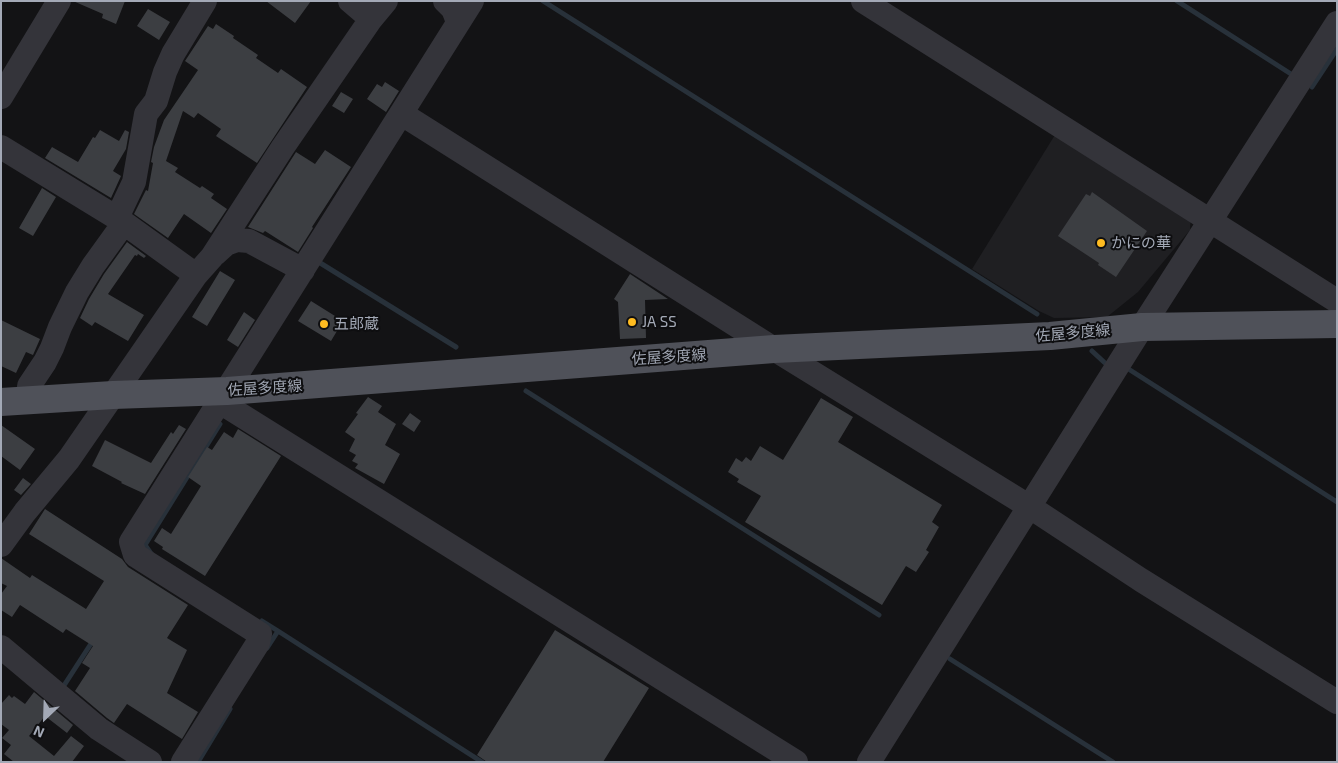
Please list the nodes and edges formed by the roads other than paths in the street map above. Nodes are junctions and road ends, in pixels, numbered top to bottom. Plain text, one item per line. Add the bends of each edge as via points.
1 (59, 1) edge
2 (205, 1) edge
3 (350, 1) edge
4 (391, 1) edge
5 (444, 1) edge
6 (472, 1) edge
7 (863, 1) edge
8 (378, 10) edge
9 (458, 22) junction
10 (1337, 22) edge
11 (1, 97) edge
12 (402, 114) junction
13 (1, 147) edge
14 (120, 221) junction
15 (1210, 221) junction
16 (212, 257) junction
17 (303, 270) junction
18 (196, 275) junction
19 (1337, 301) edge
20 (1337, 324) edge
21 (1142, 327) junction
22 (774, 349) junction
23 (113, 395) junction
24 (223, 397) junction
25 (28, 400) junction
26 (1, 402) edge
27 (1030, 507) junction
28 (1, 545) edge
29 (1, 647) edge
30 (1337, 702) edge
31 (150, 762) edge
32 (183, 762) edge
33 (796, 762) edge
34 (869, 762) edge

1 - 11 street
2 - 14 street via 173,54 156,101 146,114 134,182
3 - 8 street
4 - 8 street
5 - 9 street via 453,8
6 - 9 street
7 - 15 street
8 - 16 street
9 - 12 street
10 - 15 street
12 - 17 street
12 - 22 street
13 - 14 street
14 - 18 street
14 - 25 street via 77,292 46,362 30,386
15 - 19 street
15 - 21 street
16 - 17 street via 226,244 237,240 249,241
16 - 18 street
17 - 24 street
18 - 23 street
20 - 21 main road, 佐屋多度線
21 - 22 main road, 佐屋多度線 via 1050,336
21 - 27 street
22 - 24 main road, 佐屋多度線
22 - 27 street
23 - 24 main road, 佐屋多度線
23 - 25 main road, 佐屋多度線
23 - 28 street via 69,459
24 - 32 street via 131,542 135,555 260,634 258,643
24 - 33 street
25 - 26 main road, 佐屋多度線
27 - 30 street
27 - 34 street
29 - 31 street via 99,729

